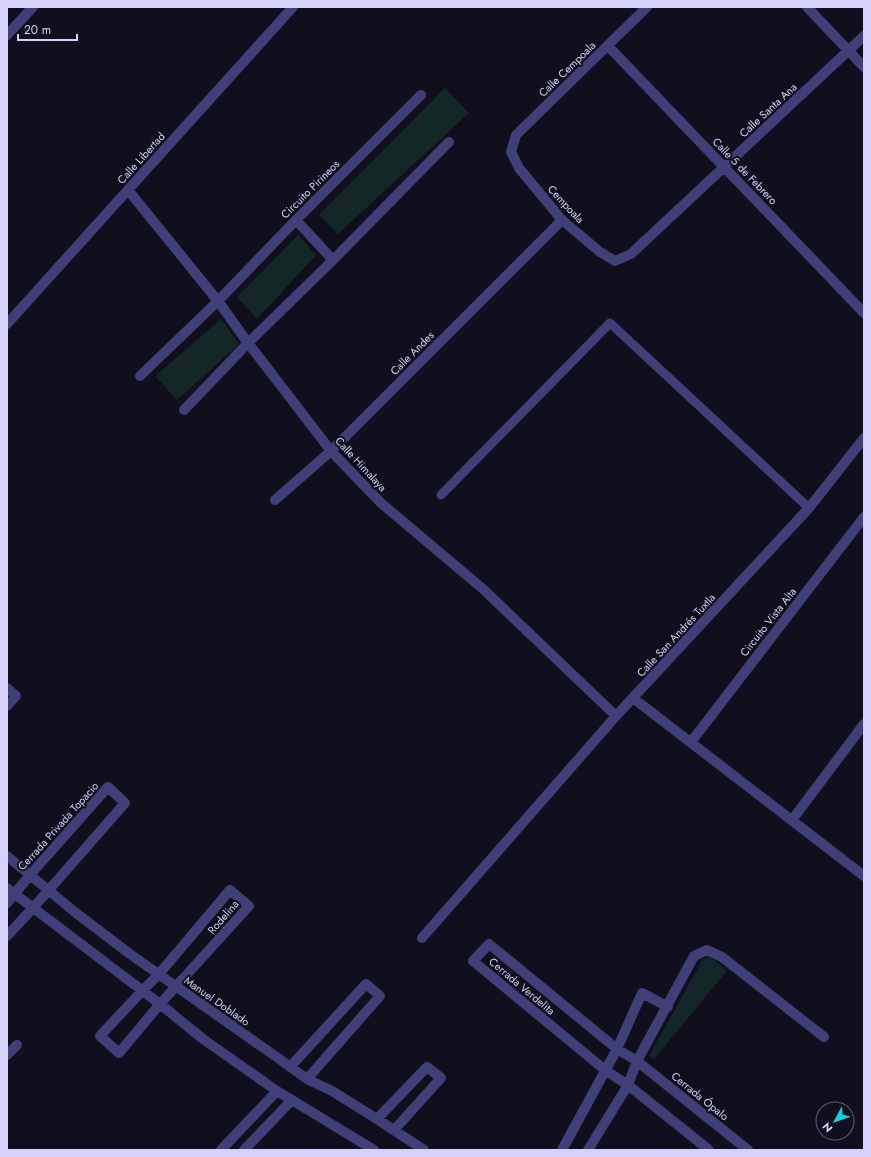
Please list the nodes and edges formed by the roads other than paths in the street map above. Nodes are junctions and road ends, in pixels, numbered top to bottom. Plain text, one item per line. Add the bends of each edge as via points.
1 (33, 7) edge
2 (293, 7) edge
3 (647, 7) edge
4 (806, 7) edge
5 (7, 35) edge
6 (864, 36) edge
7 (608, 46) junction
8 (848, 51) junction
9 (864, 67) edge
10 (421, 95) dead end
11 (449, 142) dead end
12 (511, 152) joint
13 (725, 167) junction
14 (128, 190) junction
15 (296, 220) junction
16 (562, 220) junction
17 (333, 260) junction
18 (615, 261) joint
19 (218, 301) junction
20 (864, 313) edge
21 (7, 324) edge
22 (248, 343) junction
23 (140, 376) dead end
24 (184, 410) dead end
25 (864, 438) edge
26 (331, 451) junction
27 (441, 495) dead end
28 (275, 500) dead end
29 (809, 508) junction
30 (864, 517) edge
31 (7, 688) edge
32 (633, 698) junction
33 (7, 706) edge
34 (616, 716) junction
35 (864, 724) edge
36 (691, 742) junction
37 (792, 820) junction
38 (7, 856) edge
39 (30, 875) junction
40 (864, 876) edge
41 (48, 890) junction
42 (11, 891) edge
43 (7, 903) edge
44 (33, 908) junction
45 (7, 936) edge
46 (422, 938) dead end
47 (159, 974) junction
48 (176, 987) junction
49 (142, 991) junction
50 (160, 1004) junction
51 (668, 1006) junction
52 (824, 1037) dead end
53 (17, 1045) dead end
54 (617, 1049) junction
55 (7, 1055) edge
56 (637, 1061) junction
57 (290, 1067) junction
58 (605, 1070) junction
59 (307, 1079) junction
60 (628, 1085) junction
61 (277, 1091) junction
62 (292, 1100) junction
63 (377, 1119) junction
64 (394, 1130) junction
65 (221, 1150) edge
66 (244, 1150) edge
67 (374, 1150) edge
68 (424, 1150) edge
69 (562, 1150) edge
70 (588, 1150) edge
71 (709, 1150) edge
72 (748, 1150) edge

1 - 5 street
2 - 14 street, Calle Libertad
3 - 7 street, Calle Cempoala
4 - 8 street
6 - 8 street, Calle Santa Ana
7 - 12 street, Calle Cempoala via 516,135
7 - 13 street, Calle 5 de Febrero
8 - 9 street
8 - 13 street, Calle Santa Ana
10 - 15 street, Circuito Pirineos
11 - 17 street
12 - 16 street, Cempoala via 519,168
13 - 18 street, Calle Santa Ana via 631,254
13 - 20 street, Calle 5 de Febrero
14 - 19 street, Calle Himalaya
14 - 21 street, Calle Libertad
15 - 17 street
15 - 19 street, Circuito Pirineos
16 - 18 street, Cempoala via 600,252
16 - 26 street, Calle Andes
17 - 22 street
19 - 22 street, Calle Himalaya
19 - 23 street, Circuito Pirineos
22 - 24 street
22 - 26 street, Calle Himalaya
25 - 29 street, Calle San Andrés Tuxtla
26 - 28 street, Calle Andes
26 - 34 street, Calle Himalaya via 381,504 483,589
27 - 29 lane via 610,323
29 - 32 street, Calle San Andrés Tuxtla
30 - 36 street, Circuito Vista Alta
31 - 33 street via 16,696
32 - 34 street, Calle San Andrés Tuxtla
32 - 36 street
34 - 46 street, Calle San Andrés Tuxtla
35 - 37 street
36 - 37 street
37 - 40 street
38 - 39 street, Manuel Doblado
39 - 41 street, Manuel Doblado
39 - 41 street, Cerrada Privada Topacio via 108,787 125,803
39 - 42 street, Cerrada Privada Topacio
41 - 44 street, Cerrada Privada Topacio
41 - 47 street, Manuel Doblado
42 - 43 street, Cerrada Privada Topacio
42 - 44 street
44 - 45 street, Cerrada Privada Topacio
44 - 49 street
47 - 48 street, Manuel Doblado
47 - 48 street, Rodelina via 230,890 249,906
47 - 49 street, Rodelina
48 - 50 street, Rodelina
48 - 57 street, Manuel Doblado
49 - 50 street
49 - 50 street, Rodelina via 100,1036 119,1053
50 - 61 street via 203,1039
51 - 52 street via 694,956 707,950 722,957
51 - 54 street via 642,993
51 - 56 street
53 - 55 street
54 - 56 street, Cerrada Verdelita
54 - 58 street
54 - 58 street, Cerrada Verdelita via 489,944 473,961
56 - 60 street
56 - 72 street, Cerrada Ópalo
57 - 59 street, Manuel Doblado
57 - 59 street via 366,984 380,996
58 - 60 street, Cerrada Verdelita
58 - 69 street
59 - 63 street, Manuel Doblado
60 - 70 street
60 - 71 street
61 - 62 street
61 - 65 street
62 - 66 street
62 - 67 street
63 - 64 street, Manuel Doblado
63 - 64 street via 427,1067 441,1078
64 - 68 street, Manuel Doblado

